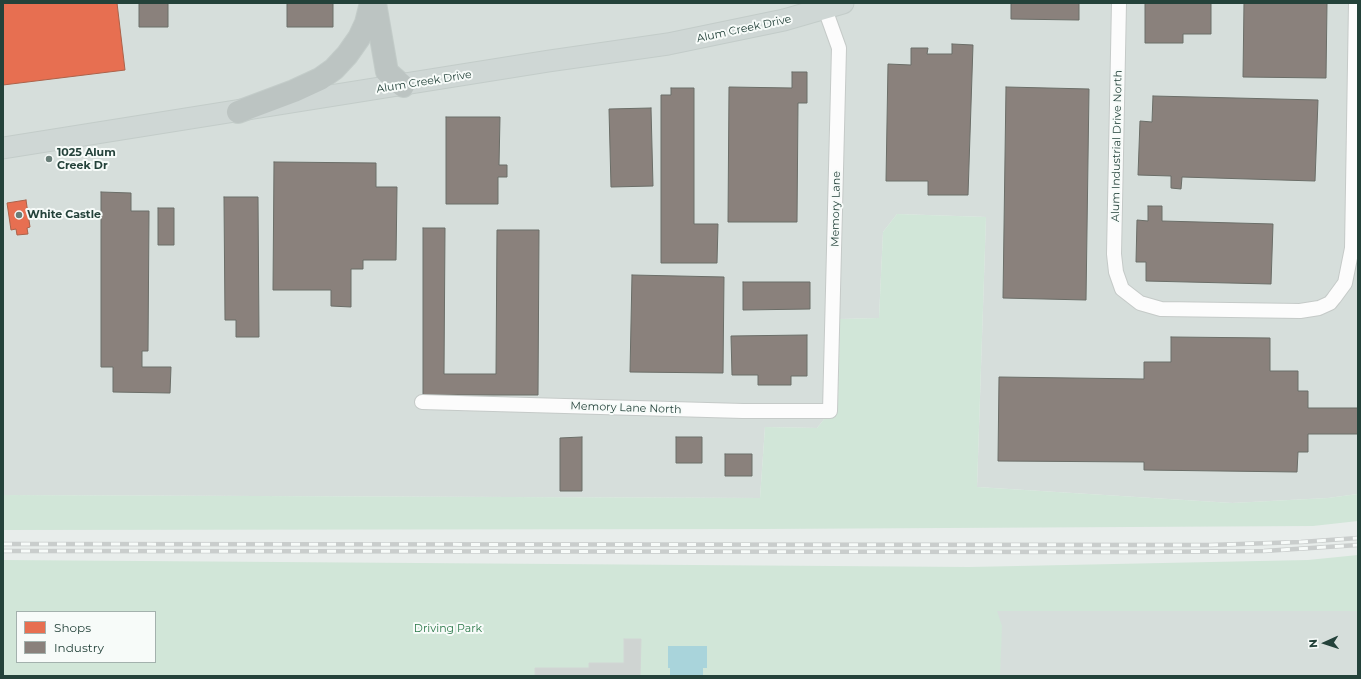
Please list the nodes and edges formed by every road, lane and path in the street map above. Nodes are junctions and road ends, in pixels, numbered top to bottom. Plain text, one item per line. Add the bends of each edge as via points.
1 (371, 3) edge
2 (375, 3) edge
3 (389, 3) edge
4 (1119, 3) edge
5 (1356, 3) edge
6 (834, 6) edge
7 (403, 86) junction
8 (238, 112) junction
9 (3, 148) edge
10 (422, 402) dead end
11 (830, 411) joint

1 - 8 highway via 360,38 334,69 320,79 294,91
2 - 7 highway via 387,72
3 - 7 highway
4 - 5 street, Alum Industrial Drive North via 1114,254 1116,272 1122,288 1140,303 1161,309 1300,311 1330,303 1345,283 1352,248
6 - 7 main road, Alum Creek Drive via 714,36
6 - 11 street, Memory Lane via 839,48
7 - 8 main road, Alum Creek Drive
8 - 9 main road, Alum Creek Drive
10 - 11 street, Memory Lane North

